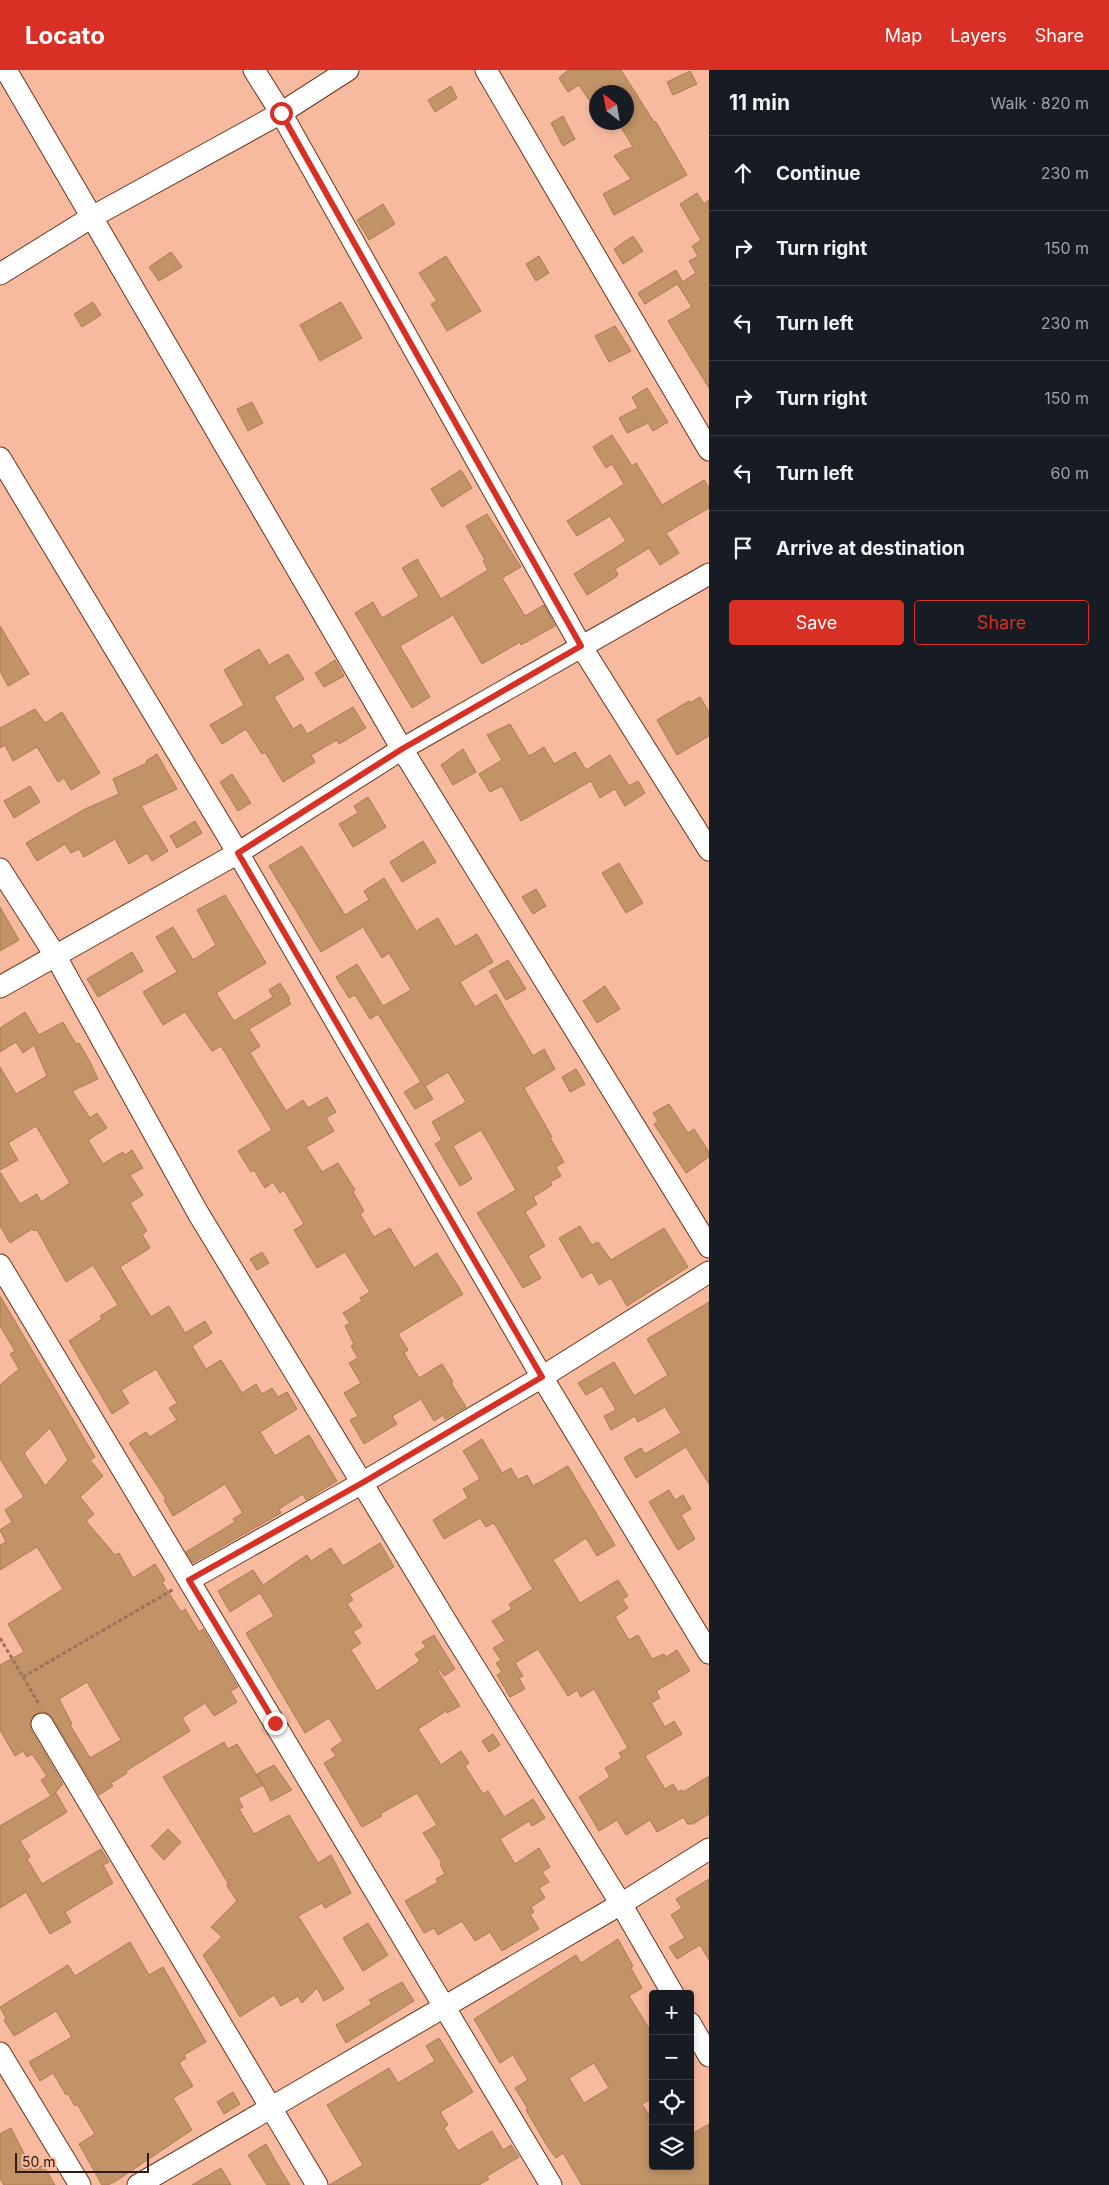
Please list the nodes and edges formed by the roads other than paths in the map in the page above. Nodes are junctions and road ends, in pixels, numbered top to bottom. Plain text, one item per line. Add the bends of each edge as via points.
1 (6, 70) edge
2 (254, 70) edge
3 (348, 70) edge
4 (486, 70) edge
5 (281, 113) junction
6 (92, 218) junction
7 (0, 274) edge
8 (709, 450) edge
9 (0, 458) edge
10 (709, 574) edge
11 (581, 646) junction
12 (402, 749) junction
13 (709, 850) edge
14 (238, 853) junction
15 (0, 868) edge
16 (55, 955) junction
17 (0, 987) edge
18 (709, 1247) edge
19 (0, 1266) edge
20 (709, 1272) edge
21 (542, 1377) junction
22 (362, 1483) junction
23 (189, 1580) junction
24 (709, 1653) edge
25 (42, 1724) road end
26 (709, 1849) edge
27 (621, 1904) junction
28 (671, 1990) edge
29 (444, 2008) junction
30 (694, 2030) edge
31 (0, 2053) edge
32 (709, 2056) edge
33 (271, 2108) junction
34 (80, 2185) edge
35 (138, 2185) edge
36 (317, 2185) edge
37 (551, 2185) edge

1 - 6 street
2 - 5 street
3 - 5 street
4 - 8 street
5 - 6 street
5 - 11 street
6 - 7 street
6 - 12 street
9 - 14 street
10 - 11 street
11 - 12 street
11 - 13 street
12 - 14 street
12 - 18 street
14 - 16 street
14 - 21 street
15 - 16 street
16 - 17 street
16 - 22 street via 198,1213
19 - 23 street
20 - 21 street
21 - 22 street
21 - 24 street
22 - 23 street
22 - 27 street
23 - 29 street
25 - 33 street
26 - 27 street
27 - 28 street
27 - 29 street
29 - 33 street
29 - 37 street
30 - 32 street
31 - 34 street
33 - 35 street
33 - 36 street

